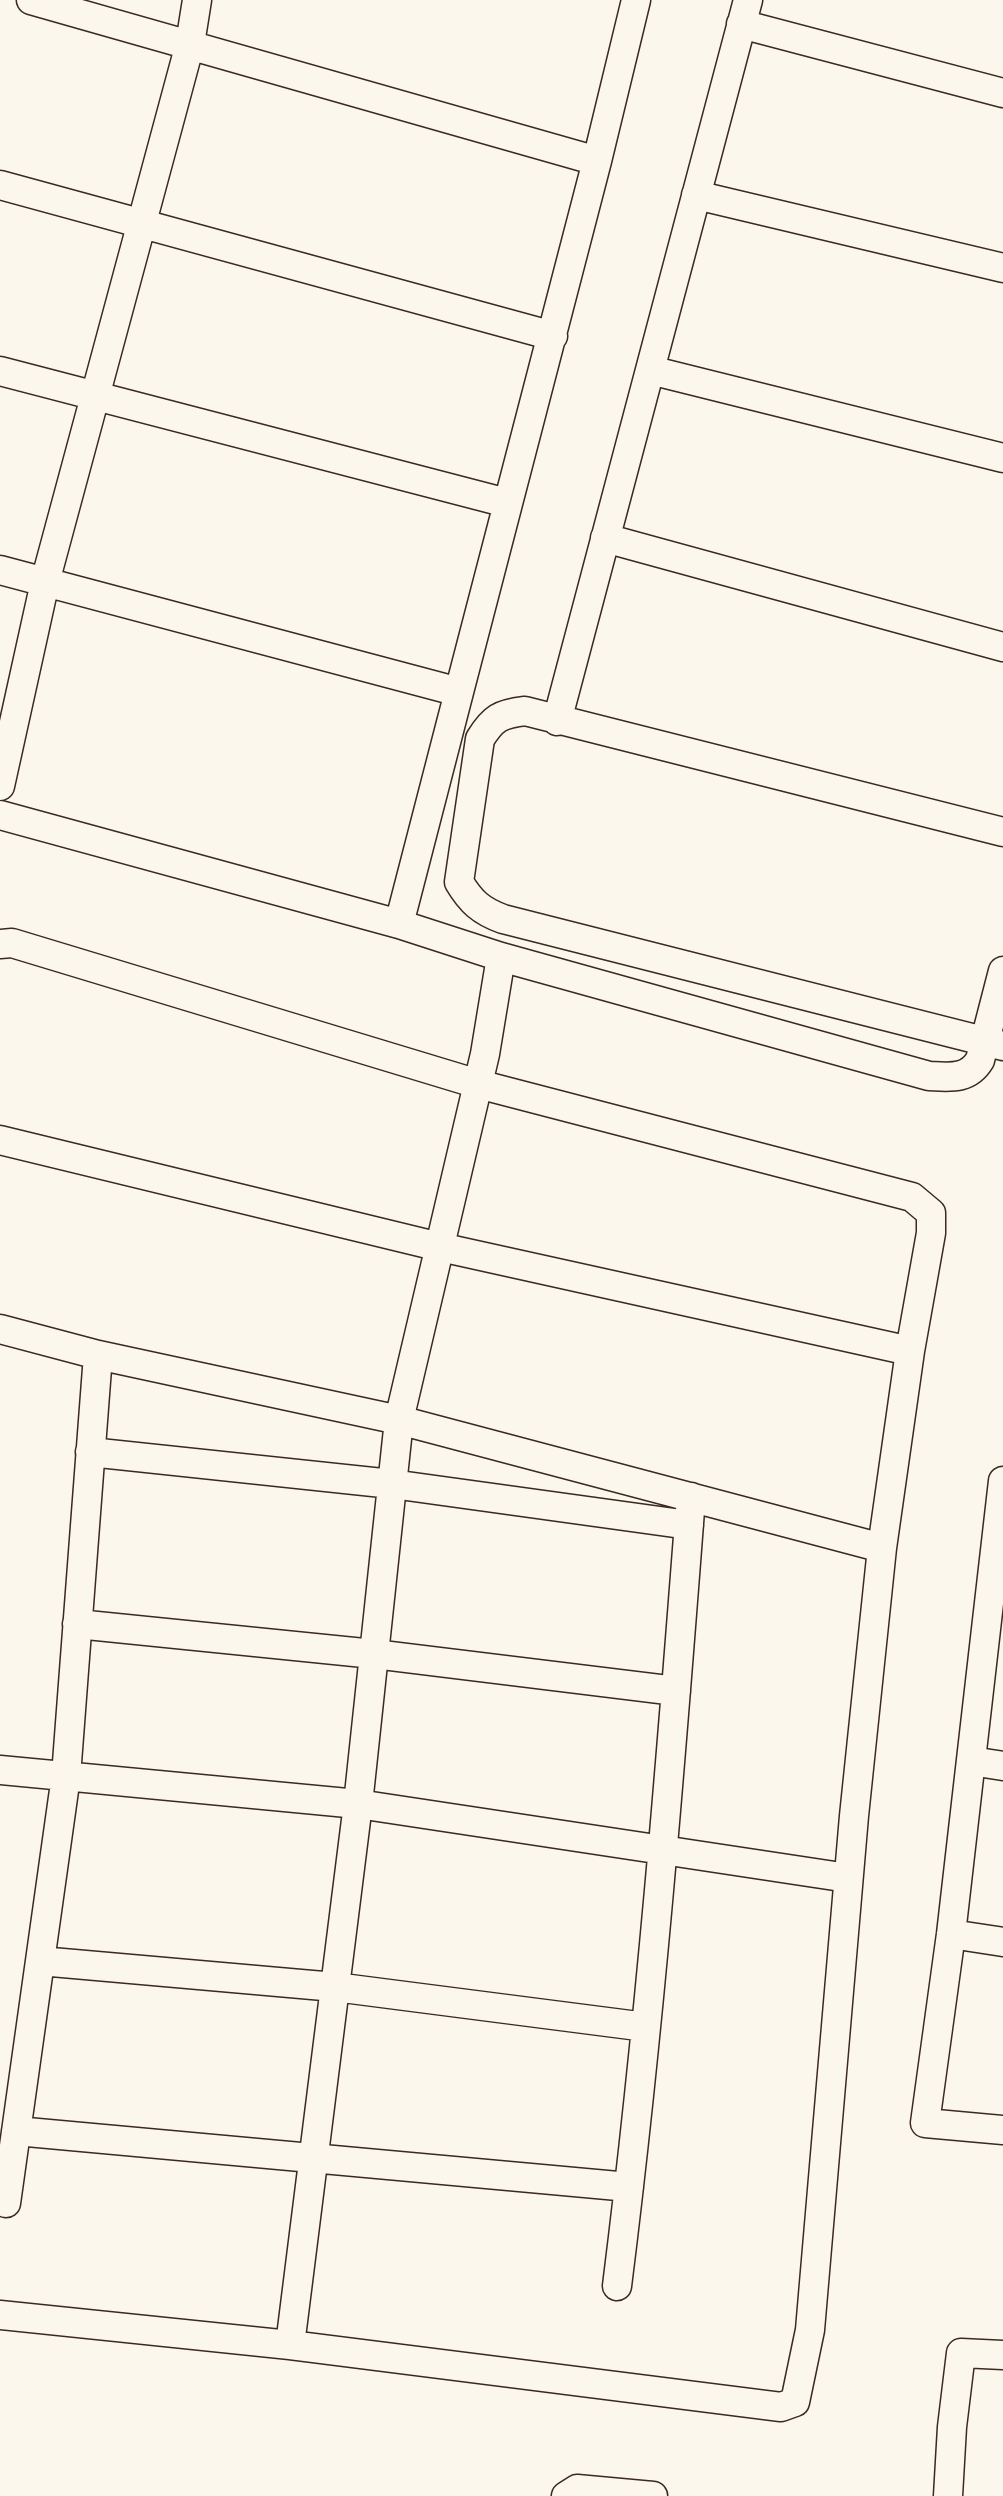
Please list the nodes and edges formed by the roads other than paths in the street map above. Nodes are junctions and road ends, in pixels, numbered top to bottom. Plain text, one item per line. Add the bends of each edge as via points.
1 (30, 0) edge
2 (197, 0) edge
3 (636, 0) edge
4 (745, 12) edge
5 (190, 44) junction
6 (1003, 93) edge
7 (597, 161) junction
8 (0, 185) edge
9 (696, 195) junction
10 (142, 222) junction
11 (1003, 268) edge
12 (553, 336) junction
13 (650, 370) junction
14 (0, 371) edge
15 (95, 397) junction
16 (1003, 458) edge
17 (507, 504) junction
18 (605, 538) junction
19 (0, 570) edge
20 (45, 582) junction
21 (1003, 648) edge
22 (459, 692) junction
23 (557, 721) junction
24 (0, 786) edge
25 (0, 815) edge
26 (1003, 832) edge
27 (399, 924) junction
28 (0, 944) edge
29 (501, 957) junction
30 (1003, 972) edge
31 (994, 1044) edge
32 (478, 1084) junction
33 (0, 1140) edge
34 (440, 1247) junction
35 (0, 1329) edge
36 (910, 1350) junction
37 (98, 1355) junction
38 (398, 1420) junction
39 (90, 1452) junction
40 (1003, 1481) edge
41 (392, 1484) junction
42 (691, 1497) junction
43 (689, 1525) junction
44 (882, 1548) junction
45 (997, 1601) edge
46 (77, 1624) junction
47 (374, 1654) junction
48 (676, 1691) junction
49 (971, 1761) junction
50 (1003, 1766) edge
51 (0, 1770) edge
52 (66, 1776) junction
53 (358, 1804) junction
54 (664, 1850) junction
55 (848, 1878) junction
56 (951, 1934) junction
57 (1003, 1942) edge
58 (40, 1961) junction
59 (336, 1987) junction
60 (646, 2027) junction
61 (1003, 2130) edge
62 (16, 2131) junction
63 (314, 2157) junction
64 (629, 2187) junction
65 (6, 2203) dead end
66 (617, 2286) dead end
67 (0, 2316) edge
68 (290, 2346) junction
69 (1003, 2355) edge
70 (566, 2496) edge
71 (654, 2496) edge
72 (948, 2496) edge

1 - 5 street
2 - 5 street
3 - 7 street
4 - 6 street
4 - 9 street
5 - 7 street
5 - 10 street
7 - 12 street
8 - 10 street
9 - 11 street
9 - 13 street
10 - 12 street
10 - 15 street
12 - 17 street
13 - 16 street
13 - 18 street
14 - 15 street
15 - 17 street
15 - 20 street
17 - 22 street
18 - 21 street
18 - 23 street
19 - 20 street
20 - 22 street
20 - 24 street
22 - 27 street
23 - 26 street
23 - 31 street via 525,711 505,714 490,724 480,739 459,882 470,900 485,912 502,919
25 - 27 street
27 - 29 street
28 - 32 street via 12,943
29 - 31 street via 929,1076 954,1077 974,1069
29 - 32 street
30 - 31 street
32 - 34 street
32 - 36 street via 912,1197 931,1213 932,1233
33 - 34 street
34 - 36 street
34 - 38 street
35 - 37 street
36 - 44 street
37 - 38 street
37 - 39 street
38 - 41 street
38 - 42 street
39 - 41 street
39 - 46 street
40 - 45 street
41 - 43 street
41 - 47 street
42 - 43 street
42 - 44 street
43 - 48 street
44 - 55 street
45 - 49 street
46 - 47 street
46 - 52 street
47 - 48 street
47 - 53 street
48 - 54 street
49 - 50 street
49 - 56 street
51 - 52 street
52 - 53 street
52 - 58 street
53 - 54 street
53 - 59 street
54 - 55 street
54 - 60 street
55 - 68 street via 810,2330 795,2402 781,2407
56 - 57 street
56 - 61 street via 925,2123
58 - 59 street
58 - 62 street
59 - 60 street
59 - 63 street
60 - 64 street
62 - 63 street
62 - 65 street
63 - 64 street
63 - 68 street
64 - 66 street
67 - 68 street
69 - 72 street via 961,2352
70 - 71 street via 577,2489

